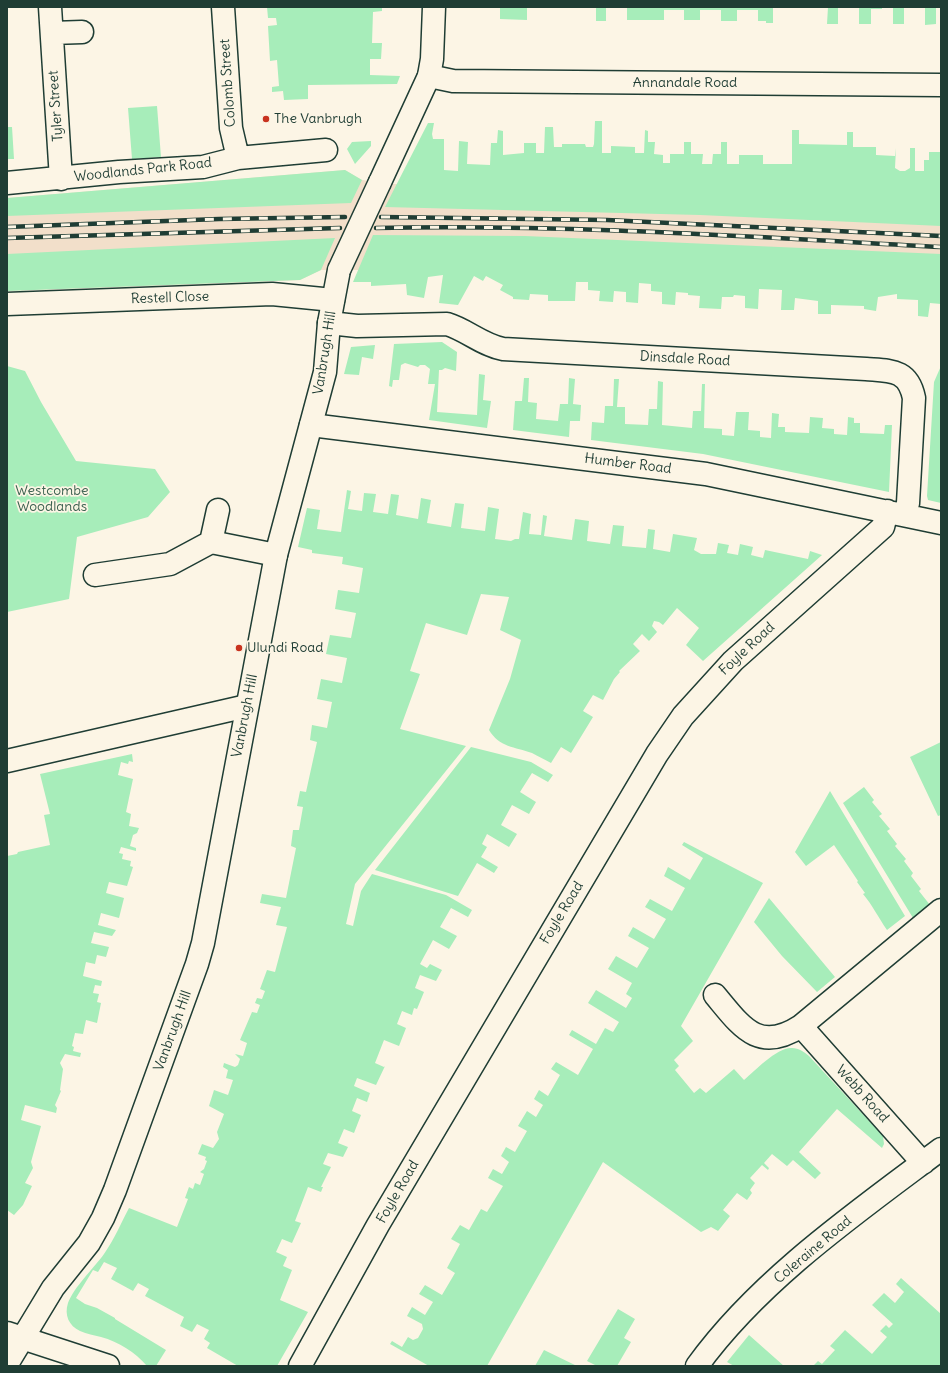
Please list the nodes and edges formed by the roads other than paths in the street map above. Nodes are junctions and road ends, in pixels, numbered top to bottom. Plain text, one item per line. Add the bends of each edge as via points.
1 (50, 7) edge
2 (223, 7) edge
3 (434, 7) edge
4 (82, 32) dead end
5 (52, 33) junction
6 (429, 76) junction
7 (941, 85) edge
8 (326, 150) dead end
9 (238, 158) junction
10 (61, 179) junction
11 (7, 183) edge
12 (333, 300) junction
13 (7, 304) edge
14 (329, 323) junction
15 (311, 425) junction
16 (218, 510) dead end
17 (896, 513) junction
18 (941, 523) edge
19 (211, 542) junction
20 (276, 555) junction
21 (95, 575) dead end
22 (247, 706) junction
23 (7, 761) edge
24 (941, 910) edge
25 (715, 995) dead end
26 (800, 1026) junction
27 (941, 1149) edge
28 (922, 1163) junction
29 (15, 1335) edge
30 (7, 1366) edge
31 (108, 1366) edge
32 (300, 1366) edge
33 (698, 1366) edge

1 - 5 street, Tyler Street
2 - 9 street, Colomb Street via 231,128
3 - 6 street, Vanbrugh Hill
4 - 5 street
5 - 10 street, Tyler Street
6 - 7 street, Annandale Road via 453,81
6 - 12 street, Vanbrugh Hill, bridge via 339,270
8 - 9 street, Woodlands Park Road
9 - 10 street, Woodlands Park Road via 203,167 119,172
10 - 11 street, Woodlands Park Road
12 - 13 street, Restell Close via 272,294
12 - 14 street, Vanbrugh Hill
14 - 15 street, Vanbrugh Hill via 325,372
14 - 17 street, Dinsdale Road via 357,326 447,324 484,343 503,349 866,368 902,376 911,384 914,398 908,503
15 - 17 street, Humber Road via 706,474
15 - 20 street, Vanbrugh Hill
16 - 19 street
17 - 18 street, Humber Road
17 - 32 street, Foyle Road via 733,661 707,687 661,747 386,1212
19 - 20 street
19 - 21 street via 170,564
20 - 22 street, Vanbrugh Hill
22 - 23 street
22 - 29 street, Vanbrugh Hill via 203,943 115,1190 89,1243
24 - 26 street
25 - 26 street via 741,1027 751,1034 774,1038 788,1034
26 - 28 street, Webb Road
27 - 28 street, Coleraine Road
28 - 33 street, Coleraine Road via 806,1254 729,1326
29 - 30 street, Vanbrugh Hill
29 - 31 street

